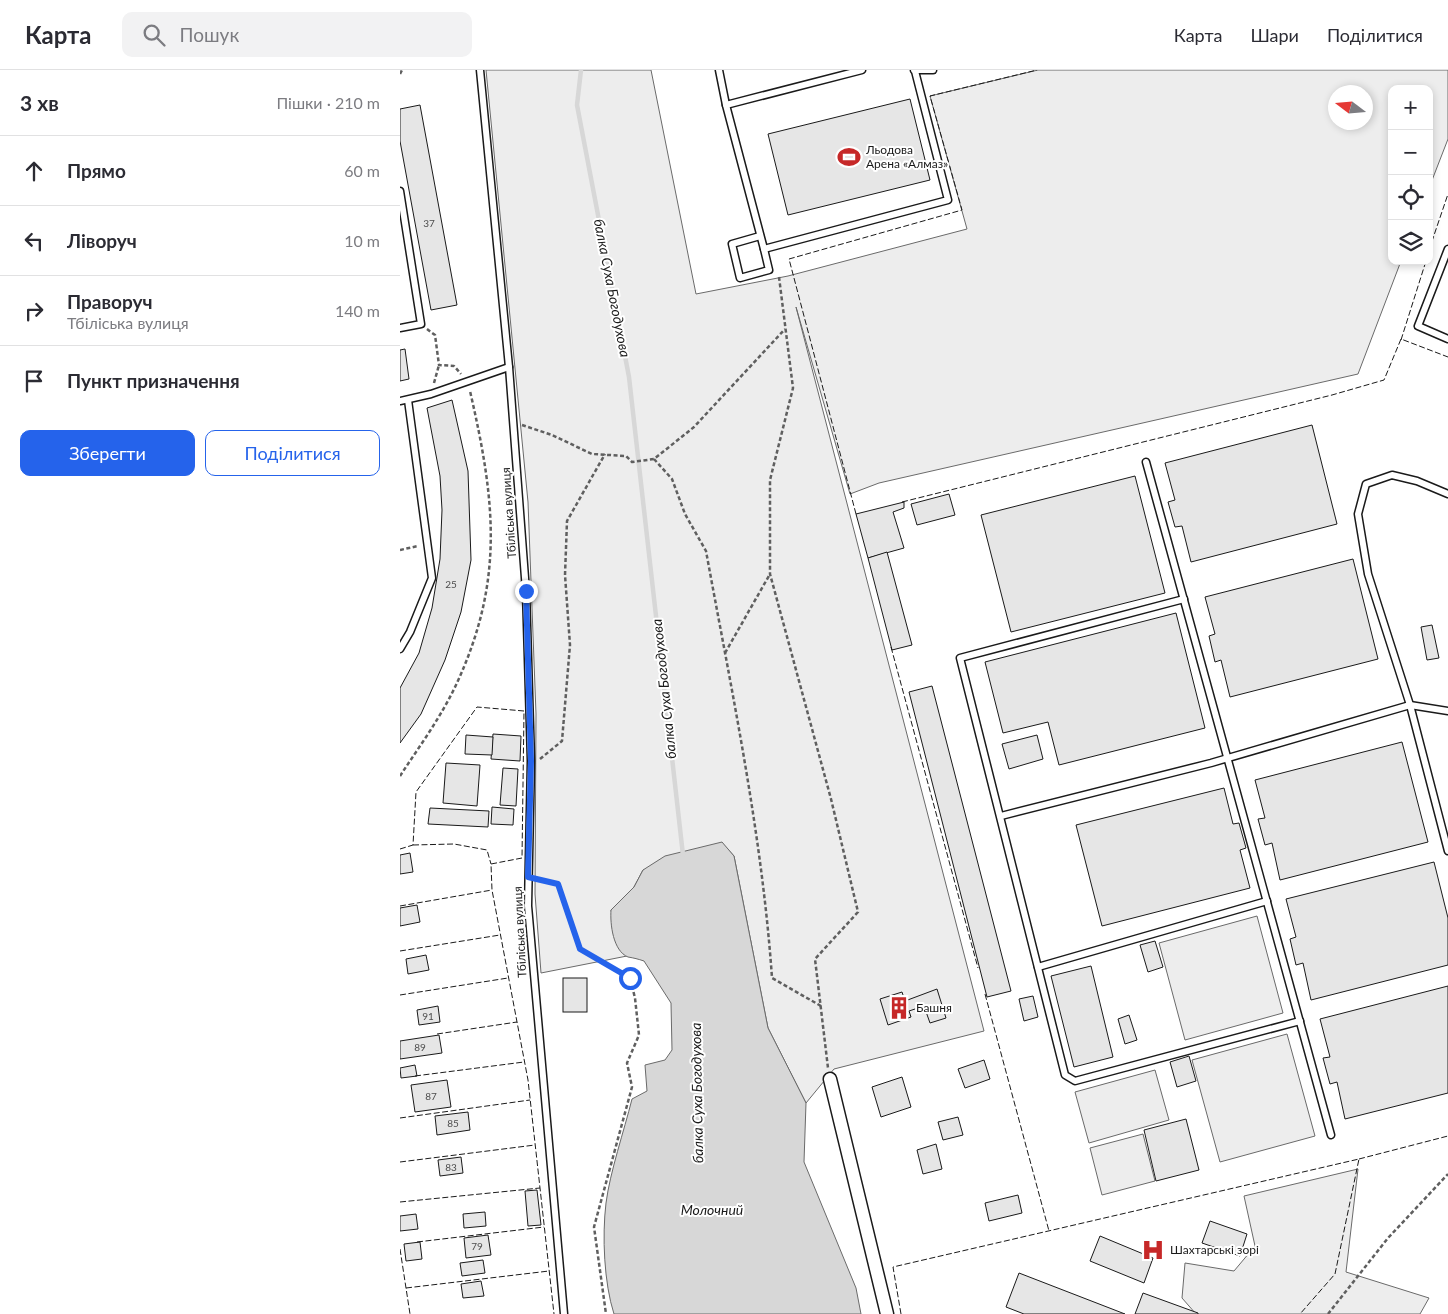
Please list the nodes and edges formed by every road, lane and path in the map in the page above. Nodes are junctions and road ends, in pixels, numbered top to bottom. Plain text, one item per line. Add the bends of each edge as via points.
1 (402, 70) edge
2 (480, 70) edge
3 (718, 70) edge
4 (862, 70) edge
5 (915, 70) edge
6 (933, 70) edge
7 (400, 74) edge
8 (726, 105) junction
9 (400, 191) edge
10 (760, 236) junction
11 (764, 249) junction
12 (1448, 249) edge
13 (779, 277) dead end
14 (421, 324) junction
15 (400, 328) edge
16 (785, 329) junction
17 (1448, 339) edge
18 (440, 365) junction
19 (510, 367) junction
20 (467, 381) junction
21 (431, 394) junction
22 (408, 400) junction
23 (400, 401) edge
24 (514, 423) junction
25 (605, 454) junction
26 (654, 459) junction
27 (1146, 462) dead end
28 (1448, 494) edge
29 (417, 537) dead end
30 (418, 546) junction
31 (400, 550) edge
32 (419, 554) dead end
33 (770, 574) junction
34 (1184, 599) junction
35 (400, 649) edge
36 (725, 654) junction
37 (1410, 706) junction
38 (1448, 711) edge
39 (1228, 758) junction
40 (531, 767) junction
41 (400, 776) edge
42 (1001, 816) junction
43 (1448, 850) edge
44 (528, 877) junction
45 (1267, 901) junction
46 (1038, 967) junction
47 (821, 1006) junction
48 (1300, 1021) junction
49 (830, 1079) joint
50 (1331, 1135) dead end
51 (1448, 1174) edge
52 (564, 1314) edge
53 (606, 1314) edge
54 (887, 1314) edge
55 (1328, 1314) edge

1 - 7 path
2 - 19 lane, Тбіліська вулиця
3 - 8 lane
4 - 8 lane
5 - 6 lane
5 - 11 lane via 948,200
8 - 10 lane
9 - 14 lane
10 - 11 lane
10 - 11 lane via 732,244 740,278 769,270
12 - 17 lane via 1418,326
13 - 16 path
14 - 15 lane
14 - 18 path via 435,335
16 - 26 path via 694,427
16 - 33 path via 793,388 770,480
18 - 20 path via 454,366
18 - 21 path
19 - 20 lane
19 - 24 lane, Тбіліська вулиця
20 - 21 lane
20 - 41 path via 485,456 491,517 490,578 480,625 456,686
21 - 22 lane
22 - 23 lane
22 - 35 lane via 432,578
24 - 25 path via 552,435 592,454
24 - 40 lane, Тбіліська вулиця via 526,591
25 - 26 path via 626,456 632,462
25 - 40 path via 567,521 565,575 570,645 562,741
26 - 36 path via 672,479 685,514 706,551
27 - 34 lane
28 - 37 lane via 1392,475 1366,484 1358,514 1368,574
29 - 30 path
30 - 31 path
30 - 32 path
33 - 36 path
33 - 47 path via 858,912 815,959
34 - 39 lane
34 - 42 lane via 960,658
36 - 47 path via 756,826 768,916 772,978
37 - 38 lane
37 - 39 lane
37 - 43 lane
39 - 42 lane
39 - 45 lane
40 - 44 lane, Тбіліська вулиця
42 - 46 lane
44 - 52 lane, Тбіліська вулиця
44 - 53 path via 558,884 580,949 630,978 635,998 639,1035 627,1063 632,1087 594,1228
45 - 46 lane
45 - 48 lane
46 - 48 lane via 1065,1075 1075,1081
47 - 49 path
48 - 50 lane
49 - 54 street
51 - 55 path via 1388,1238

